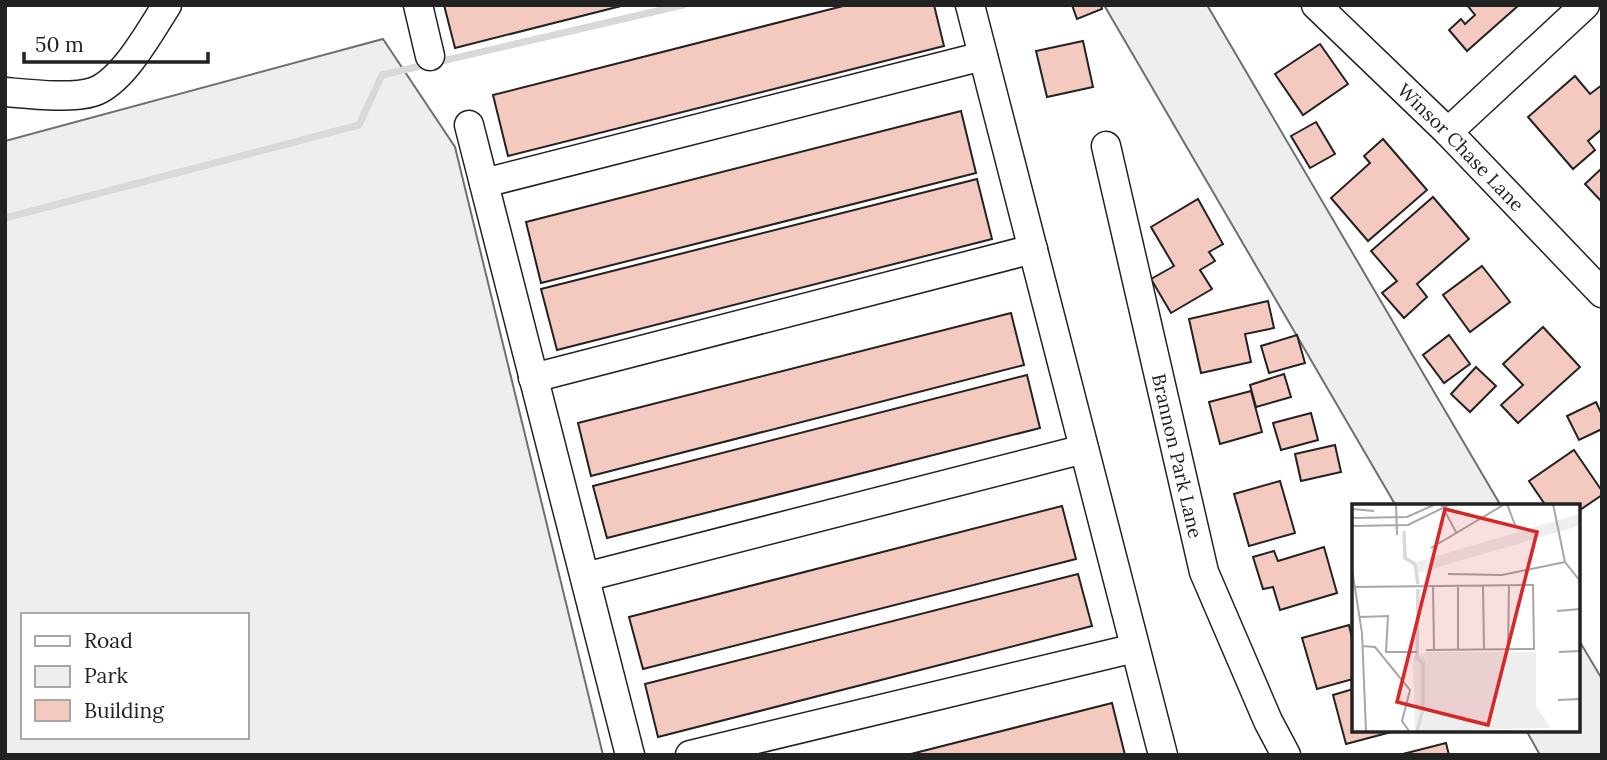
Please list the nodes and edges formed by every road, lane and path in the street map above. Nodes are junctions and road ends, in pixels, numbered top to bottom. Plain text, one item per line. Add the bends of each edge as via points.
1 (167, 5) edge
2 (418, 5) edge
3 (970, 5) edge
4 (1316, 5) edge
5 (1585, 5) edge
6 (430, 56) dead end
7 (983, 56) junction
8 (5, 92) edge
9 (469, 125) dead end
10 (1448, 132) junction
11 (1106, 146) dead end
12 (484, 183) junction
13 (1033, 249) junction
14 (1602, 293) edge
15 (533, 378) junction
16 (1084, 449) junction
17 (585, 577) junction
18 (1135, 648) junction
19 (630, 755) edge
20 (690, 755) edge
21 (1163, 755) edge
22 (1286, 755) edge

1 - 8 street via 118,76 94,92
2 - 6 street
3 - 7 street
4 - 10 street, Winsor Chase Lane
5 - 10 street
7 - 12 street
7 - 13 street
9 - 12 street
10 - 14 street, Winsor Chase Lane
11 - 22 street, Brannon Park Lane via 1204,572
12 - 15 street
13 - 15 street
13 - 16 street
15 - 17 street
16 - 17 street
16 - 18 street
17 - 19 street
18 - 20 street
18 - 21 street

